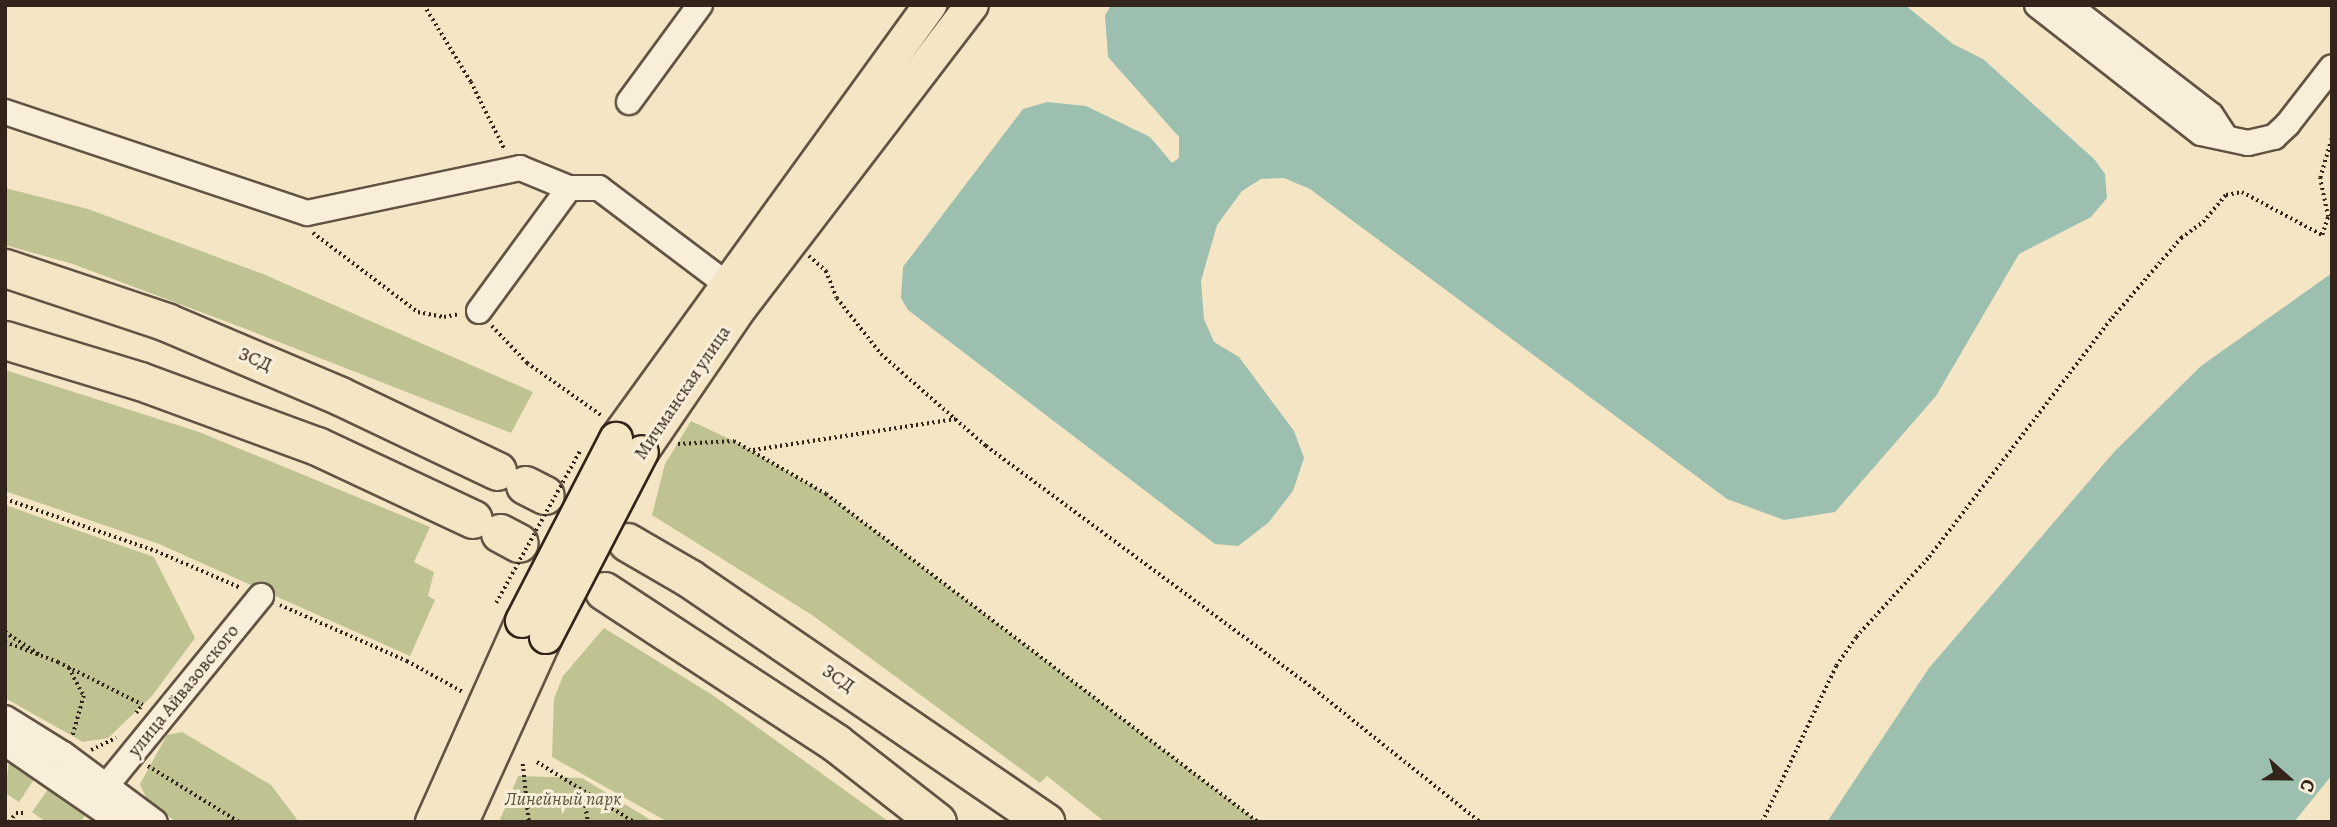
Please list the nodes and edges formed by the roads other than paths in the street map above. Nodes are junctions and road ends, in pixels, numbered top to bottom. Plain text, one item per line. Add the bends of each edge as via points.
1 (700, 5) edge
2 (930, 5) edge
3 (972, 5) edge
4 (2037, 5) edge
5 (2068, 5) edge
6 (2332, 67) edge
7 (629, 103) dead end
8 (5, 112) edge
9 (2226, 138) junction
10 (569, 188) junction
11 (5, 268) edge
12 (725, 283) junction
13 (479, 311) road end
14 (5, 340) edge
15 (632, 438) junction
16 (522, 483) dead end
17 (497, 532) dead end
18 (627, 542) dead end
19 (604, 591) dead end
20 (261, 596) dead end
21 (534, 629) junction
22 (5, 718) edge
23 (5, 743) edge
24 (100, 794) junction
25 (120, 816) edge
26 (155, 822) edge
27 (432, 822) edge
28 (462, 822) edge
29 (937, 822) edge
30 (1046, 822) edge

1 - 7 street
2 - 12 main road, Мичманская улица
3 - 15 main road, Мичманская улица via 747,298
4 - 9 street via 2201,132
5 - 9 street via 2211,115
6 - 9 street via 2274,136 2248,143
8 - 10 street via 307,213 520,168
10 - 12 street via 598,188
10 - 13 street
11 - 16 highway, ЗСД via 166,322 340,396
12 - 15 main road, Мичманская улица
14 - 17 highway via 140,381 317,446
15 - 21 main road, Мичманская улица, bridge
18 - 30 highway, ЗСД via 700,585
19 - 29 highway via 836,743
20 - 24 street, улица Айвазовского via 164,716 127,744
21 - 27 main road, Мичманская улица
21 - 28 main road, Мичманская улица
22 - 24 street
23 - 24 street
24 - 25 street
25 - 26 street

